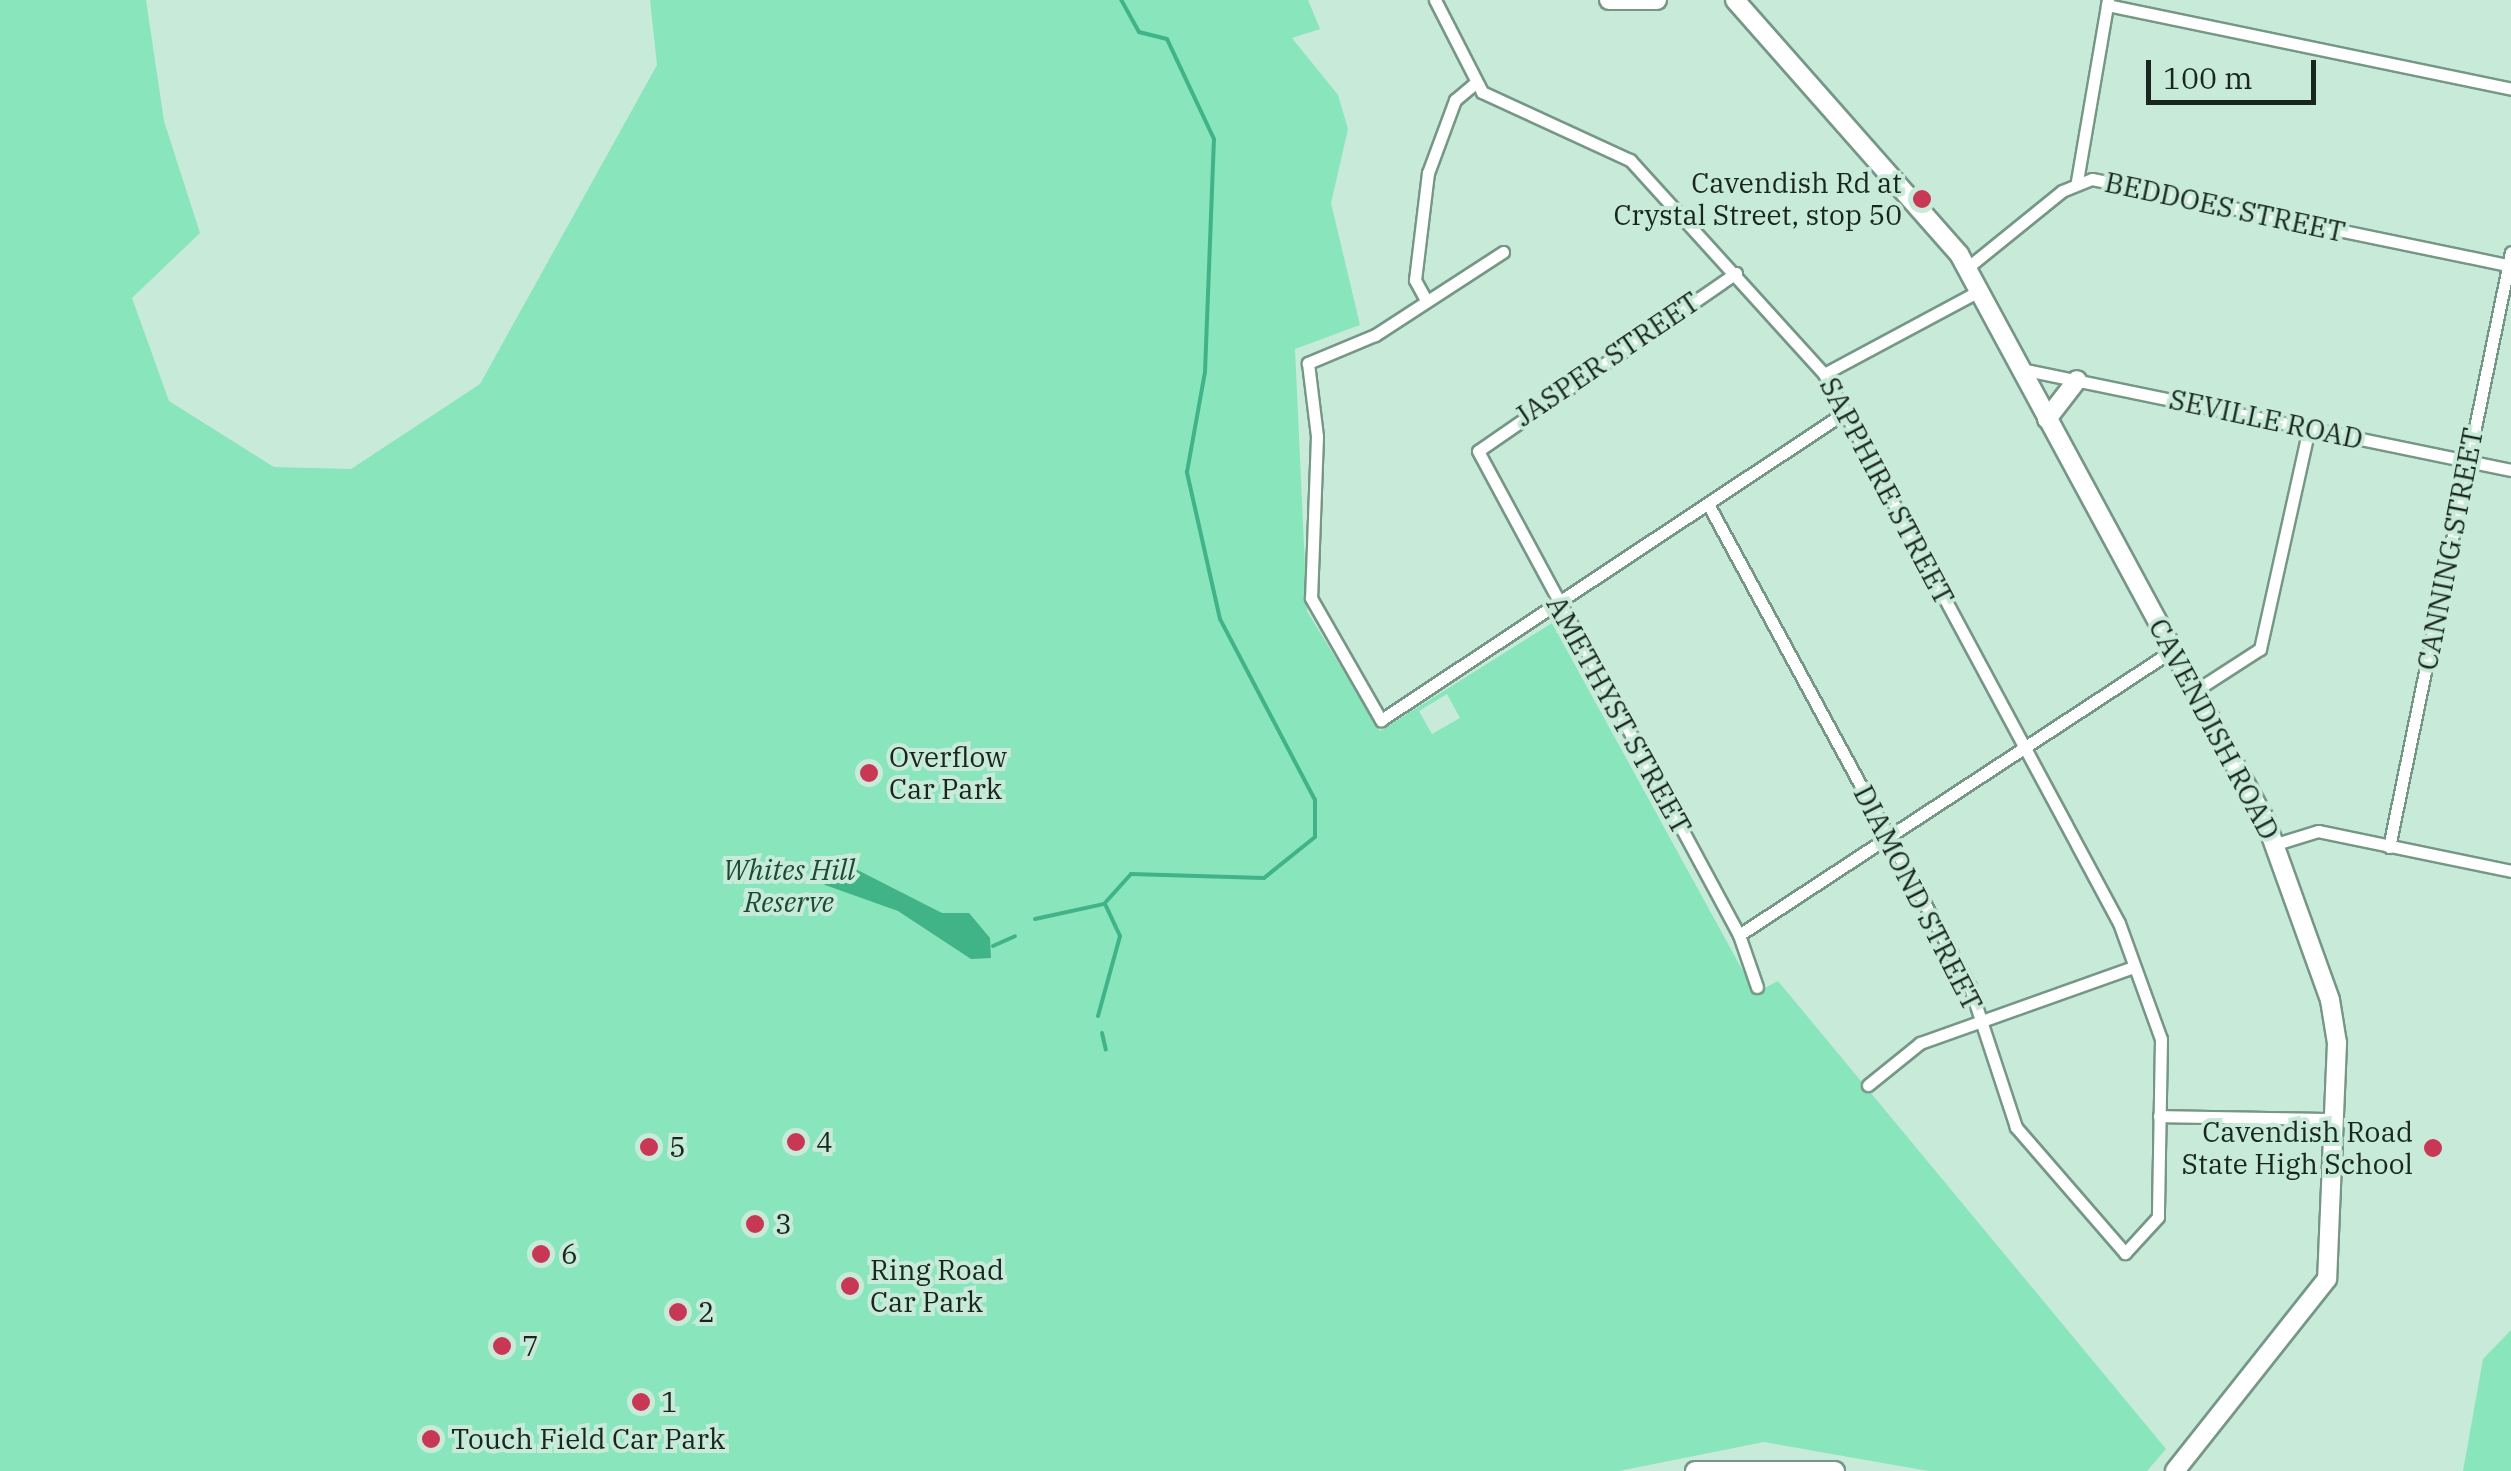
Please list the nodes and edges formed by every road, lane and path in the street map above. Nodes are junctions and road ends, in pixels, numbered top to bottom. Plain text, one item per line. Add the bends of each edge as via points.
1 (1435, 0) edge
2 (1609, 0) edge
3 (1657, 0) edge
4 (1735, 0) edge
5 (1749, 0) edge
6 (2107, 2) edge
7 (1769, 46) junction
8 (1474, 82) junction
9 (2511, 89) edge
10 (2077, 181) junction
11 (1503, 252) dead end
12 (2511, 252) edge
13 (2510, 266) edge
14 (1966, 268) junction
15 (1736, 274) junction
16 (1979, 291) junction
17 (1426, 300) junction
18 (2021, 370) junction
19 (1824, 374) junction
20 (2077, 380) junction
21 (1844, 413) junction
22 (2048, 419) junction
23 (2308, 428) junction
24 (1479, 444) joint
25 (2468, 460) junction
26 (2511, 470) edge
27 (1708, 504) junction
28 (1558, 602) junction
29 (2173, 650) junction
30 (2194, 691) junction
31 (2024, 748) junction
32 (1888, 838) junction
33 (2276, 844) junction
34 (2389, 846) junction
35 (2511, 871) edge
36 (1739, 935) junction
37 (2134, 968) junction
38 (1757, 988) dead end
39 (1982, 1022) junction
40 (1868, 1086) dead end
41 (2158, 1116) junction
42 (2335, 1119) junction
43 (1695, 1471) edge
44 (1835, 1471) edge
45 (2175, 1471) edge

1 - 8 street
2 - 3 main road
4 - 7 main road, CAVENDISH ROAD
5 - 7 main road, CAVENDISH ROAD
6 - 9 street
6 - 10 street
7 - 14 main road, CAVENDISH ROAD
8 - 15 street, SAPPHIRE STREET via 1497,102 1630,160
8 - 17 street via 1455,100 1428,173 1415,280
10 - 13 street, BEDDOES STREET
10 - 14 street, BEDDOES STREET
11 - 17 street
12 - 13 street, CANNING STREET
13 - 25 street, CANNING STREET
14 - 16 main road, CAVENDISH ROAD
15 - 19 street, SAPPHIRE STREET
15 - 24 street, JASPER STREET
16 - 18 main road, CAVENDISH ROAD
16 - 19 street
17 - 28 street via 1308,363 1316,436 1311,598 1381,720
18 - 20 street, SEVILLE ROAD
18 - 22 main road, CAVENDISH ROAD
19 - 21 street, SAPPHIRE STREET
20 - 22 main road
20 - 23 street, SEVILLE ROAD
21 - 27 street
21 - 31 street, SAPPHIRE STREET
22 - 29 main road, CAVENDISH ROAD
23 - 25 street, SEVILLE ROAD
23 - 30 street via 2260,648
24 - 28 street, AMETHYST STREET
25 - 26 street, SEVILLE ROAD
25 - 34 street, CANNING STREET
27 - 28 street
27 - 32 street, DIAMOND STREET
28 - 36 street, AMETHYST STREET
29 - 30 main road, CAVENDISH ROAD
29 - 31 street
30 - 33 main road, CAVENDISH ROAD
31 - 32 street
31 - 37 street, SAPPHIRE STREET
32 - 36 street
32 - 39 street, DIAMOND STREET
33 - 34 street via 2312,831
33 - 42 main road, CAVENDISH ROAD via 2334,1014
34 - 35 street
36 - 38 street, AMETHYST STREET
37 - 39 street
37 - 41 street, SAPPHIRE STREET via 2161,1038
39 - 40 street via 1920,1044
39 - 41 street, DIAMOND STREET via 2023,1138 2125,1254 2158,1217
41 - 42 street
42 - 45 main road, CAVENDISH ROAD via 2325,1284
43 - 44 main road

